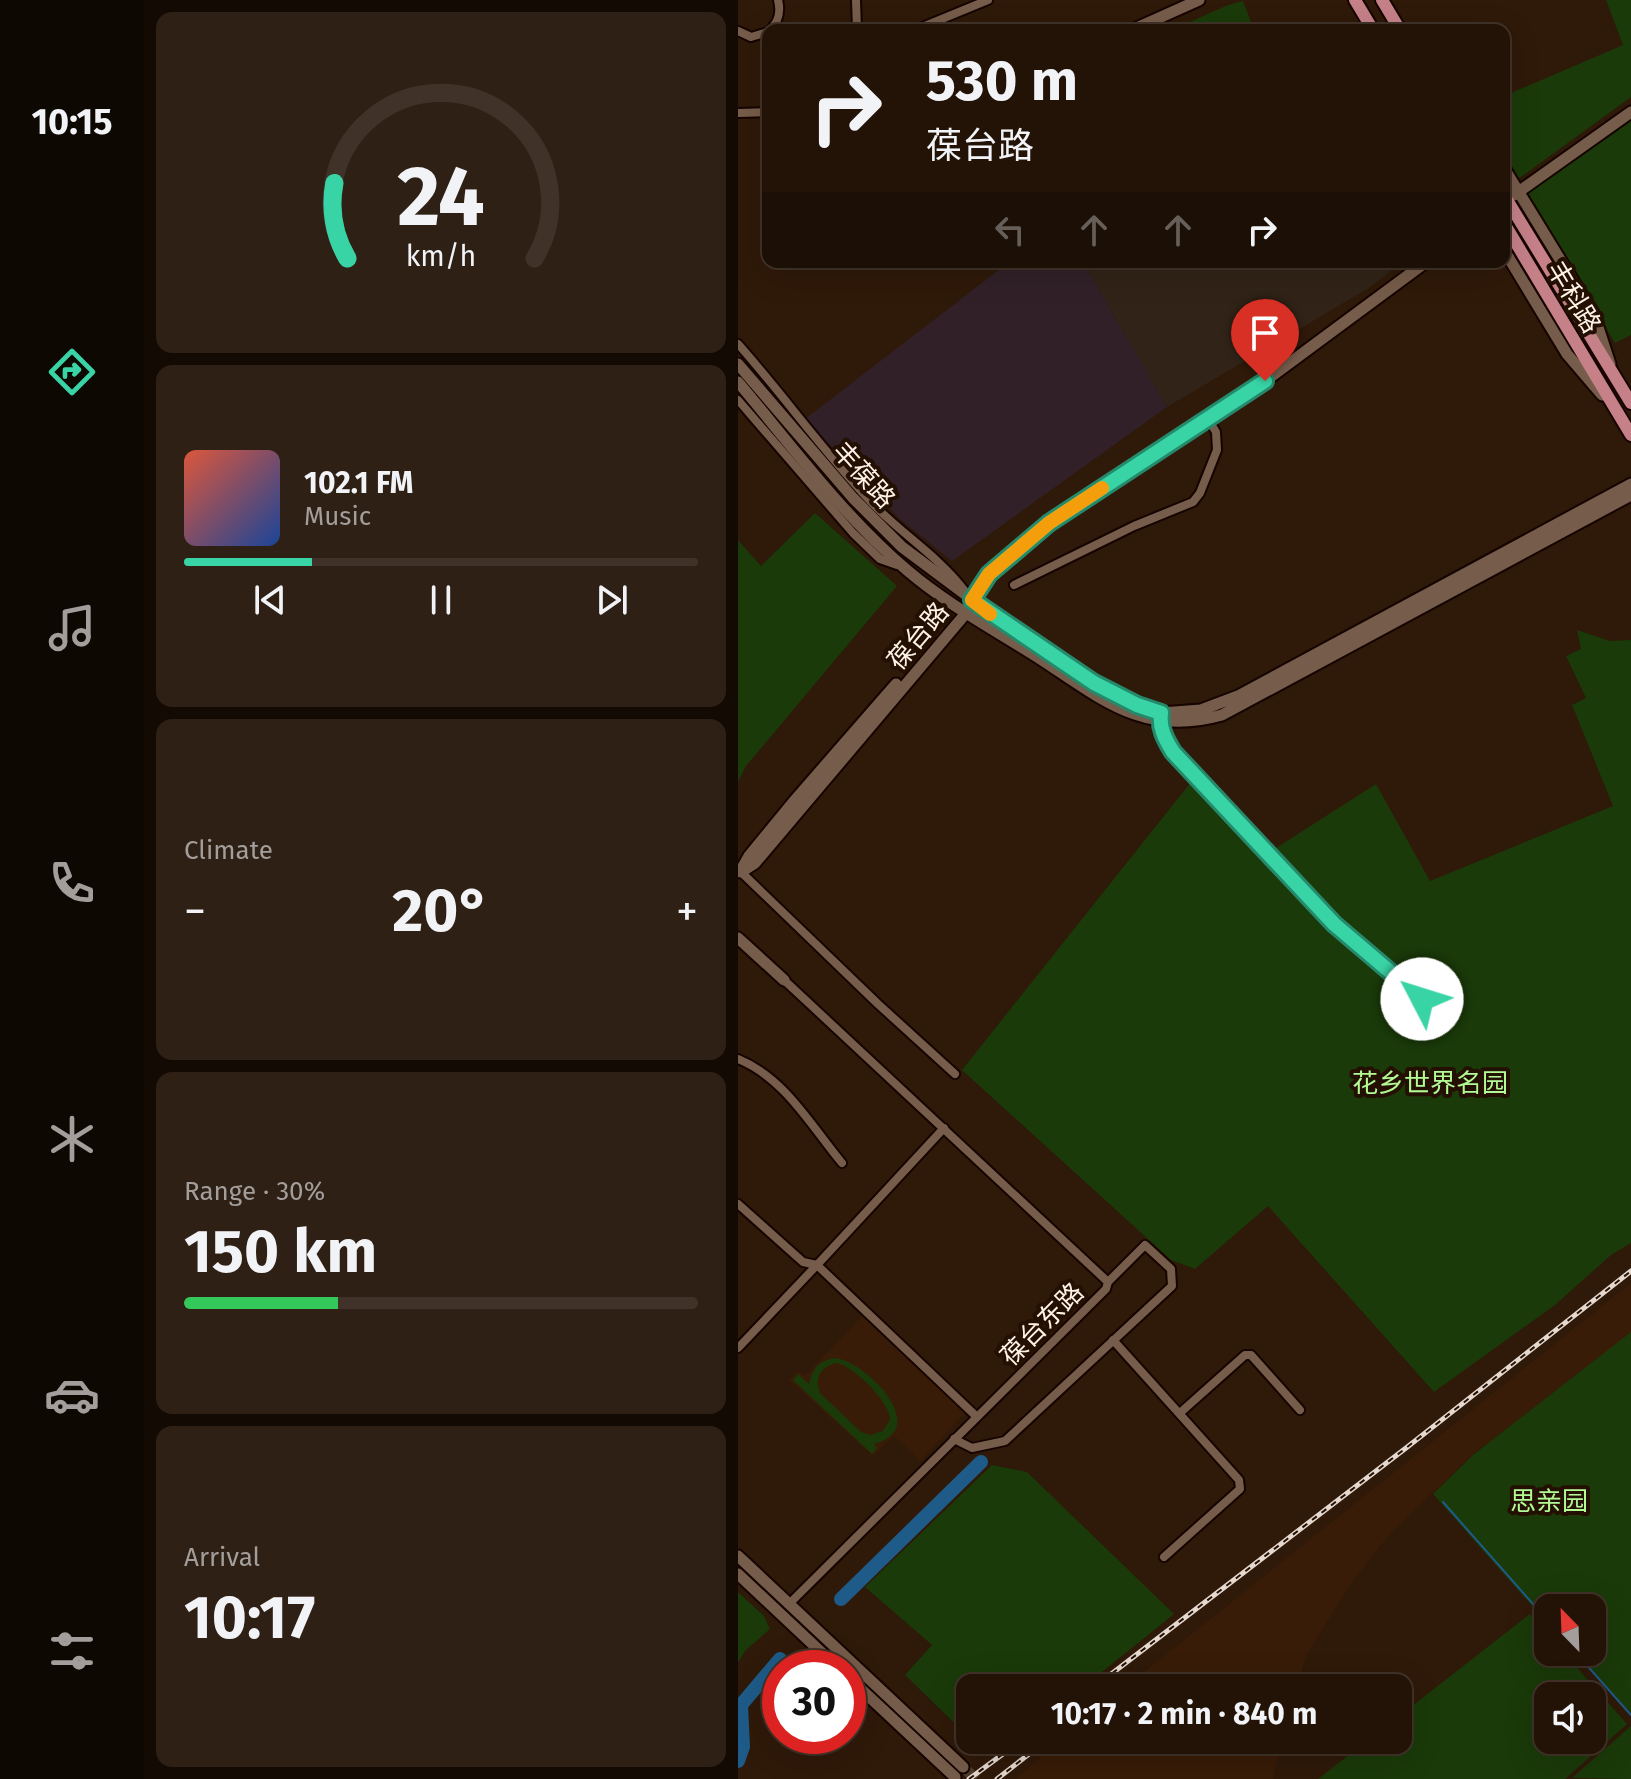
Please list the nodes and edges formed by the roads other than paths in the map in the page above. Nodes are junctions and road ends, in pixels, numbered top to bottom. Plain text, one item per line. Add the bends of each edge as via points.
1 (778, 0) edge
2 (856, 0) edge
3 (988, 0) edge
4 (1199, 0) edge
5 (1355, 0) edge
6 (1382, 0) edge
7 (776, 24) edge
8 (857, 24) edge
9 (930, 24) edge
10 (1145, 24) edge
11 (1369, 24) edge
12 (1397, 24) edge
13 (738, 31) edge
14 (762, 33) edge
15 (762, 112) edge
16 (1631, 112) edge
17 (738, 113) edge
18 (1510, 178) edge
19 (1518, 191) junction
20 (1510, 196) edge
21 (1510, 207) edge
22 (1510, 233) edge
23 (1510, 260) edge
24 (1419, 268) edge
25 (738, 344) edge
26 (738, 364) edge
27 (1614, 376) junction
28 (738, 382) edge
29 (738, 400) edge
30 (1631, 403) edge
31 (1617, 412) junction
32 (1208, 419) junction
33 (1631, 435) edge
34 (1631, 484) edge
35 (1631, 495) edge
36 (904, 568) junction
37 (1014, 585) dead end
38 (967, 607) junction
39 (1161, 717) junction
40 (739, 873) edge
41 (738, 938) edge
42 (784, 980) joint
43 (1439, 1003) dead end
44 (738, 1059) edge
45 (955, 1074) dead end
46 (944, 1128) junction
47 (842, 1163) dead end
48 (738, 1204) edge
49 (817, 1265) junction
50 (1108, 1282) junction
51 (1113, 1340) junction
52 (738, 1348) edge
53 (1300, 1410) dead end
54 (1181, 1412) junction
55 (977, 1417) junction
56 (954, 1439) junction
57 (738, 1556) edge
58 (1164, 1557) dead end
59 (738, 1574) edge
60 (789, 1604) junction
61 (819, 1650) edge
62 (836, 1650) edge
63 (866, 1680) edge
64 (866, 1692) edge

1 - 7 street
2 - 8 street
3 - 9 street
4 - 10 street
5 - 11 main road
6 - 12 main road
13 - 14 street via 751,37
15 - 17 street
16 - 19 street
18 - 19 street
19 - 20 street
19 - 27 street via 1594,315
21 - 27 main road, 丰科路
22 - 31 main road, 丰科路
23 - 31 street via 1567,354
24 - 32 street, 葆台路
25 - 38 street via 861,492 948,569
26 - 38 street, 丰葆路 via 868,515
27 - 30 main road, 丰科路
28 - 36 street, 丰葆路 via 852,517
29 - 36 street via 853,533 880,559
31 - 33 main road, 丰科路
32 - 37 street via 1216,432 1217,450 1193,502
32 - 38 street, 葆台路 via 1049,523 989,574
34 - 39 street via 1238,696
35 - 39 street via 1222,715 1192,721
36 - 38 street, 丰葆路
38 - 39 street
38 - 40 street, 葆台路 via 755,863
39 - 43 street via 1173,752 1334,924 1422,999
40 - 45 street
41 - 42 street
42 - 46 street, 葆台东路
44 - 47 street via 755,1066 804,1112
46 - 49 street
46 - 50 street, 葆台东路
48 - 49 street via 803,1262
49 - 52 street
49 - 55 street
50 - 51 street via 1145,1245 1171,1269 1172,1286
50 - 55 street, 葆台东路
51 - 54 street
51 - 56 street via 1005,1441 972,1448
53 - 54 street via 1251,1355 1245,1355
54 - 58 street via 1239,1480 1240,1489
55 - 56 street, 葆台东路
56 - 60 street, 葆台东路
57 - 60 street
59 - 61 street
60 - 62 street
63 - 64 street via 959,1772

